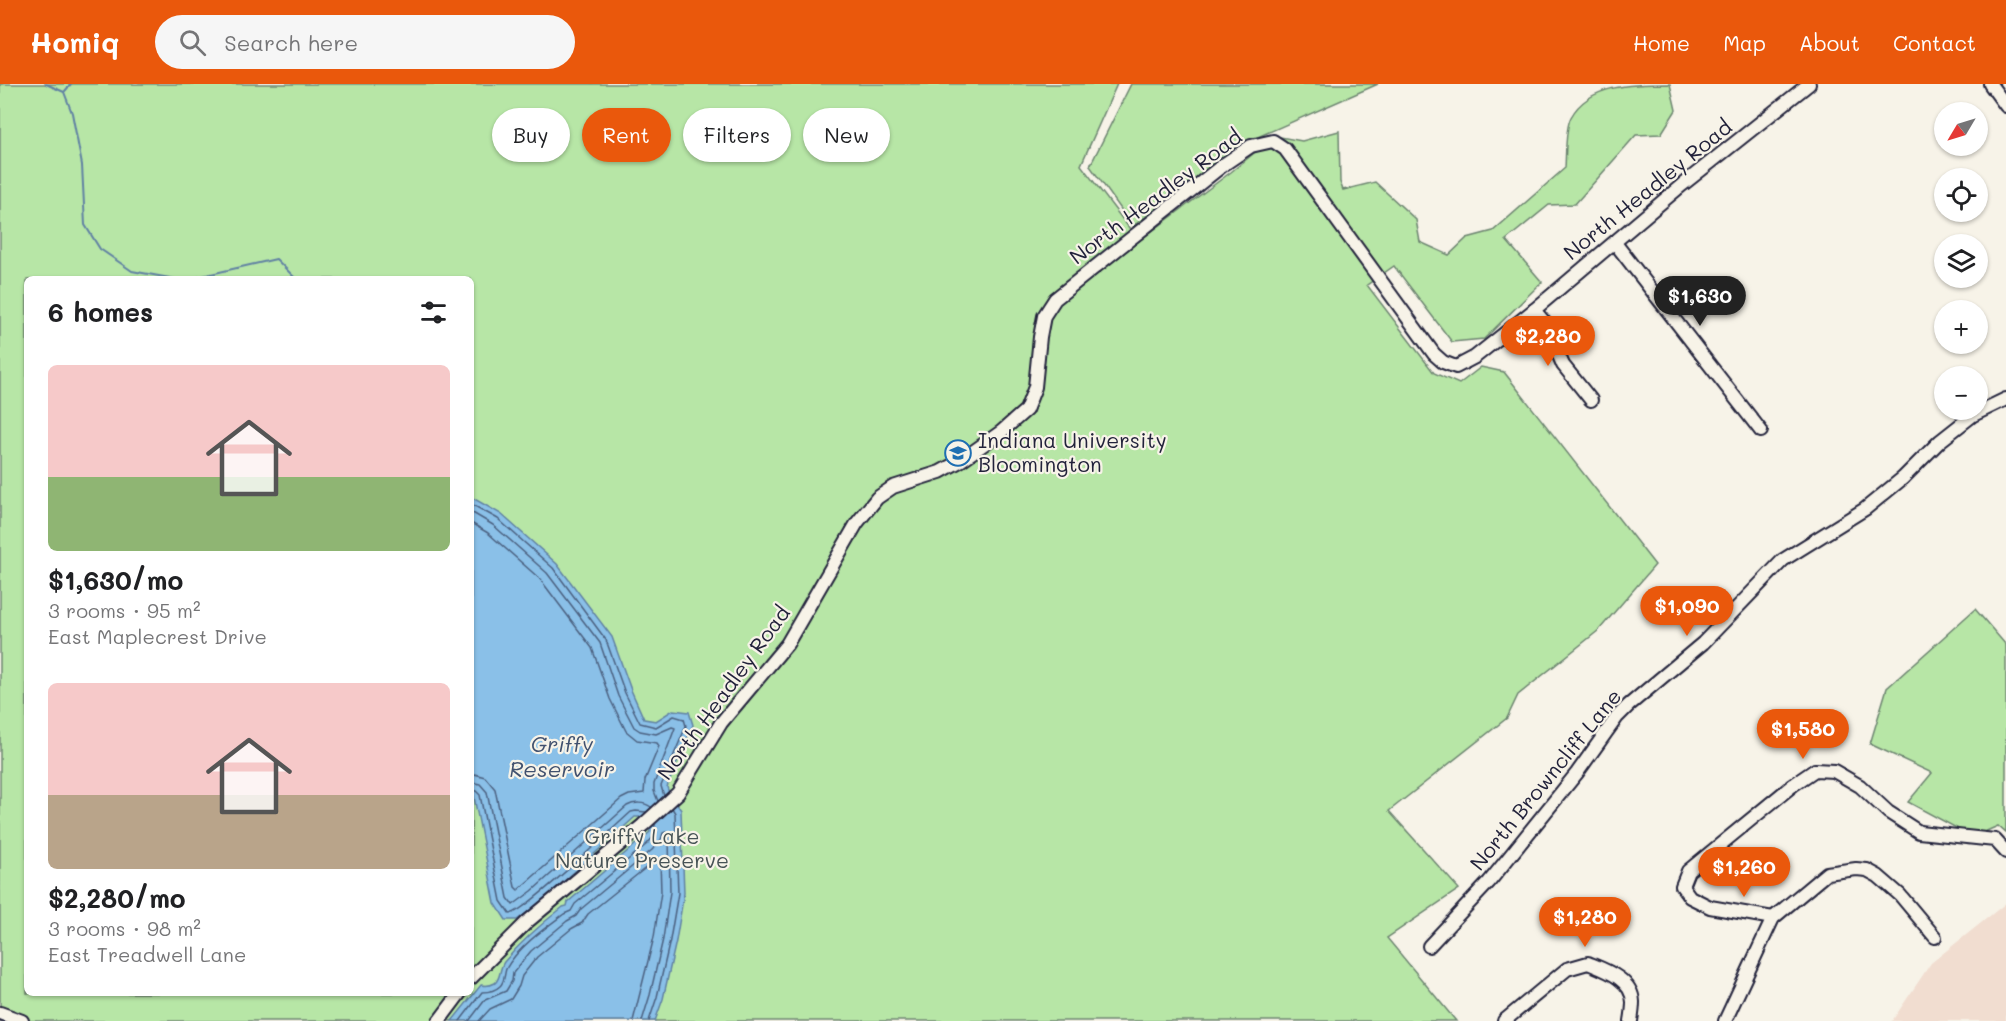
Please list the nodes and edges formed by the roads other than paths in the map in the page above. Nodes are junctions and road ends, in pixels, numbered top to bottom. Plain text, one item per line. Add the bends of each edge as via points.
1 (1809, 84) edge
2 (1990, 84) edge
3 (2006, 106) edge
4 (1615, 243) junction
5 (1534, 310) junction
6 (2006, 399) edge
7 (1591, 400) dead end
8 (1761, 431) dead end
9 (2006, 852) edge
10 (1773, 918) junction
11 (1935, 937) dead end
12 (1429, 946) dead end
13 (474, 975) edge
14 (458, 996) edge
15 (0, 1013) edge
16 (22, 1021) edge
17 (440, 1021) edge
18 (1504, 1021) edge
19 (1631, 1021) edge
20 (1725, 1021) edge

1 - 4 street, North Headley Road
2 - 3 street
4 - 5 street, North Headley Road
4 - 8 street
5 - 7 street via 1545,323 1563,365
5 - 13 street, North Headley Road via 1466,363 1456,367 1443,363 1285,149 1273,141 1251,146 1055,299 1044,316 1035,387 1018,418 960,461 940,472 893,487 871,504 787,644 721,723 678,793 527,922
6 - 12 street, North Browncliff Lane via 1973,415 1865,509 1783,560 1703,643 1629,705 1489,882
9 - 10 street via 1995,840 1919,832 1888,812 1860,786 1834,771 1815,770 1688,872 1682,886 1690,897 1710,907
10 - 11 street via 1827,873 1867,870 1900,895
10 - 20 street
14 - 17 street
15 - 16 street
18 - 19 street via 1567,969 1588,963 1610,972 1626,985 1633,1001

